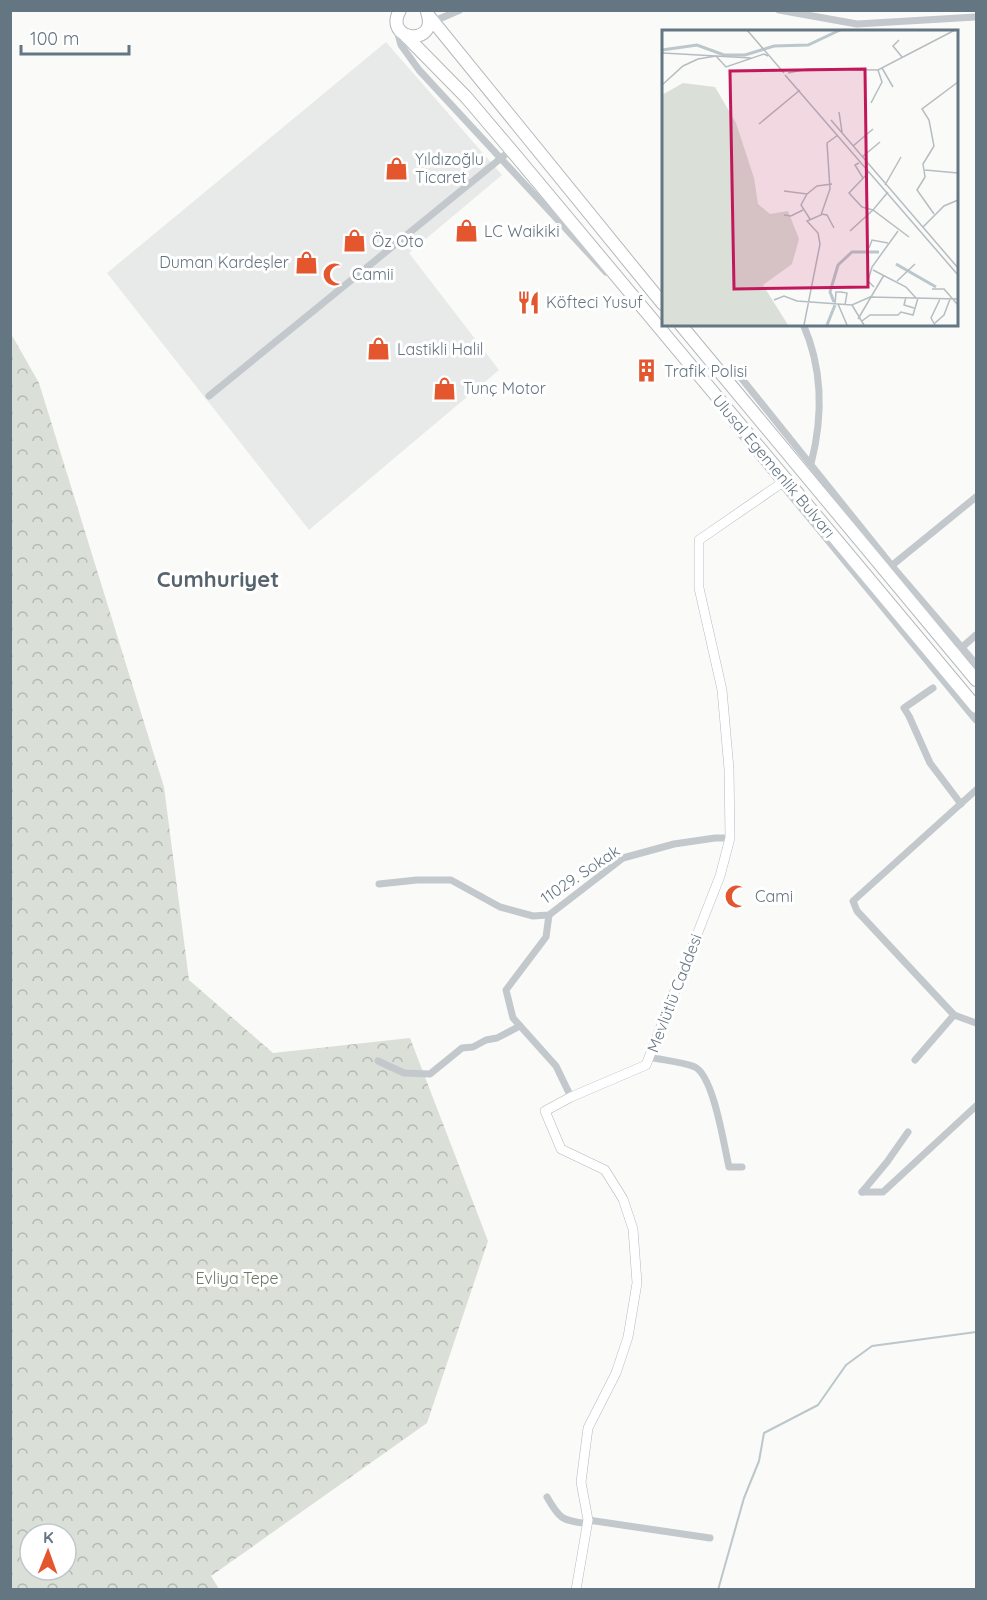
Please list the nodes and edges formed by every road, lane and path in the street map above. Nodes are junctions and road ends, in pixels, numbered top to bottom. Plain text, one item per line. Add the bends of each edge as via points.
1 (386, 10) edge
2 (400, 10) edge
3 (459, 10) edge
4 (779, 10) edge
5 (976, 17) edge
6 (429, 18) edge
7 (397, 24) junction
8 (406, 36) junction
9 (511, 150) junction
10 (500, 159) junction
11 (618, 282) junction
12 (662, 303) edge
13 (682, 326) edge
14 (804, 326) edge
15 (738, 374) dead end
16 (209, 396) dead end
17 (810, 464) junction
18 (784, 482) junction
19 (976, 498) edge
20 (889, 568) junction
21 (976, 636) edge
22 (958, 650) junction
23 (976, 664) edge
24 (976, 680) edge
25 (933, 688) dead end
26 (976, 707) edge
27 (976, 720) edge
28 (976, 789) edge
29 (961, 804) junction
30 (730, 838) junction
31 (379, 884) dead end
32 (549, 915) junction
33 (954, 1015) junction
34 (976, 1023) edge
35 (520, 1026) junction
36 (649, 1057) junction
37 (915, 1060) dead end
38 (378, 1061) dead end
39 (571, 1097) junction
40 (976, 1106) edge
41 (908, 1132) dead end
42 (742, 1167) dead end
43 (547, 1497) dead end
44 (588, 1522) junction
45 (710, 1538) dead end
46 (576, 1590) edge

1 - 7 highway
2 - 7 highway
3 - 6 street
4 - 5 street via 857,24
6 - 8 highway via 422,34
6 - 12 highway
7 - 8 highway, Ulusal Egemenlik Bulvarı
7 - 10 street via 398,37 407,55
8 - 9 highway, Ulusal Egemenlik Bulvarı
9 - 10 street
9 - 11 highway, Ulusal Egemenlik Bulvarı
10 - 11 street
10 - 16 street
11 - 18 highway, Ulusal Egemenlik Bulvarı
13 - 20 highway, Ulusal Egemenlik Bulvarı
14 - 17 street via 816,363 820,408
15 - 17 street
17 - 20 street
18 - 26 highway, Ulusal Egemenlik Bulvarı
18 - 27 street
18 - 30 street, Mevlütlü Caddesi via 699,540 699,588 722,690
19 - 20 street
20 - 22 highway, Ulusal Egemenlik Bulvarı
21 - 22 street
22 - 23 street
22 - 24 highway, Ulusal Egemenlik Bulvarı
25 - 29 street via 904,708 930,763
28 - 29 street
29 - 33 street via 853,901 857,911
30 - 32 street, 11029. Sokak via 674,844 623,858
30 - 36 street, Mevlütlü Caddesi via 720,876
31 - 32 street, 11029. Sokak via 451,880 500,907 533,916
32 - 35 street via 546,937 506,990 513,1018
33 - 34 street
33 - 37 street
35 - 38 street via 497,1038 462,1048 430,1074 404,1073
35 - 39 street via 555,1066
36 - 39 street, Mevlütlü Caddesi via 646,1065
36 - 42 street via 696,1068 706,1080 715,1104 729,1167
39 - 44 street, Mevlütlü Caddesi via 545,1111 561,1149 605,1170 623,1199 633,1228 637,1283 628,1337 616,1372 588,1428 581,1482
40 - 41 street via 883,1192 862,1192
43 - 44 street via 566,1521
44 - 45 street
44 - 46 street, Mevlütlü Caddesi

